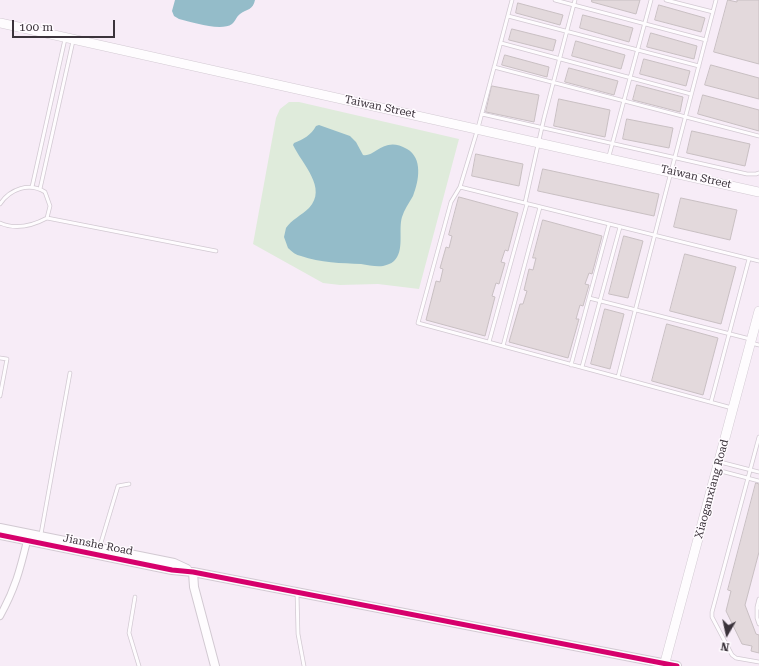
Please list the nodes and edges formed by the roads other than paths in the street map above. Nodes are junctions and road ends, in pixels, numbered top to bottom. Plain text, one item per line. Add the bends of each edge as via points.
1 (512, 0) edge
2 (555, 0) edge
3 (576, 0) edge
4 (651, 0) edge
5 (666, 0) edge
6 (716, 0) edge
7 (574, 5) junction
8 (713, 12) junction
9 (508, 16) junction
10 (0, 23) edge
11 (644, 24) junction
12 (567, 32) junction
13 (69, 38) junction
14 (706, 40) junction
15 (501, 43) junction
16 (637, 50) junction
17 (560, 59) junction
18 (699, 66) junction
19 (494, 67) junction
20 (630, 77) junction
21 (554, 82) junction
22 (691, 94) junction
23 (624, 101) junction
24 (482, 114) junction
25 (685, 117) junction
26 (478, 128) junction
27 (542, 128) junction
28 (759, 136) edge
29 (539, 142) junction
30 (612, 144) junction
31 (609, 158) junction
32 (674, 158) junction
33 (670, 172) junction
34 (759, 173) edge
35 (32, 187) junction
36 (460, 187) junction
37 (40, 190) junction
38 (759, 192) edge
39 (0, 204) edge
40 (526, 204) junction
41 (540, 207) junction
42 (47, 218) junction
43 (0, 223) edge
44 (609, 224) junction
45 (620, 227) junction
46 (654, 235) junction
47 (216, 251) dead end
48 (750, 259) junction
49 (759, 261) edge
50 (589, 298) junction
51 (600, 301) junction
52 (635, 310) junction
53 (759, 311) edge
54 (729, 334) junction
55 (489, 342) junction
56 (754, 342) edge
57 (503, 346) junction
58 (0, 358) edge
59 (571, 365) junction
60 (582, 368) junction
61 (70, 373) dead end
62 (618, 377) junction
63 (0, 396) edge
64 (711, 402) junction
65 (734, 408) junction
66 (759, 437) edge
67 (718, 466) junction
68 (750, 470) junction
69 (759, 472) edge
70 (748, 478) junction
71 (759, 481) edge
72 (128, 484) dead end
73 (0, 528) edge
74 (0, 535) edge
75 (40, 536) junction
76 (28, 541) junction
77 (99, 548) junction
78 (193, 572) junction
79 (297, 593) junction
80 (135, 597) dead end
81 (759, 599) edge
82 (758, 608) edge
83 (0, 616) edge
84 (759, 624) edge
85 (759, 662) edge
86 (665, 665) edge
87 (139, 666) edge
88 (215, 666) edge
89 (304, 666) edge
90 (677, 666) edge

1 - 9 lane
2 - 7 lane
3 - 7 lane
4 - 11 lane
5 - 8 lane
6 - 8 lane
7 - 11 lane
7 - 12 lane
8 - 14 lane
9 - 12 lane
9 - 15 lane
10 - 13 main road, Taiwan Street
11 - 14 lane
11 - 16 lane
12 - 16 lane
12 - 17 lane
13 - 26 main road, Taiwan Street
13 - 35 lane
13 - 37 lane
14 - 18 lane
15 - 17 lane
15 - 19 lane
16 - 18 lane
16 - 20 lane
17 - 20 lane
17 - 21 lane
18 - 22 lane
19 - 21 lane
19 - 24 lane
20 - 22 lane
20 - 23 lane
21 - 23 lane
21 - 27 lane
22 - 25 lane
23 - 25 lane
23 - 30 lane
24 - 26 lane
24 - 27 lane
25 - 28 lane
25 - 32 lane
26 - 29 main road, Taiwan Street
26 - 36 lane
27 - 29 lane
27 - 30 lane
29 - 31 main road, Taiwan Street
29 - 40 lane
30 - 31 lane
30 - 32 lane
31 - 33 main road, Taiwan Street
32 - 33 lane
32 - 34 lane via 747,174
33 - 38 main road, Taiwan Street
33 - 46 lane
35 - 37 lane
35 - 39 lane via 11,192
36 - 40 lane
36 - 55 lane via 451,202 418,323
37 - 42 lane via 45,192 49,201 50,210
40 - 41 lane
40 - 55 lane
41 - 44 lane
41 - 57 lane
42 - 43 lane via 21,227
42 - 47 lane
44 - 45 lane
44 - 50 lane
45 - 46 lane
45 - 51 lane
46 - 48 lane
46 - 52 lane
48 - 49 lane
48 - 54 lane
50 - 51 lane
50 - 59 lane
51 - 52 lane
51 - 60 lane
52 - 54 lane
52 - 62 lane
53 - 56 main road, Xiaoganxiang Road
54 - 56 lane
54 - 64 lane
55 - 57 lane
56 - 65 main road, Xiaoganxiang Road
57 - 59 lane
58 - 63 lane via 7,360
59 - 60 lane
60 - 62 lane
61 - 75 lane
62 - 64 lane
64 - 65 lane
65 - 67 main road, Xiaoganxiang Road
66 - 68 lane
67 - 68 lane
67 - 70 lane
67 - 86 main road, Xiaoganxiang Road
68 - 69 lane
68 - 70 lane
70 - 71 lane
70 - 85 lane via 712,617 732,655
72 - 77 lane via 118,486
73 - 75 street, Jianshe Road
74 - 76 street, Jianshe Road
75 - 77 street, Jianshe Road
76 - 78 street, Jianshe Road
76 - 83 street via 17,580
77 - 78 street, Jianshe Road via 174,563
78 - 79 street
78 - 88 street via 194,586
79 - 86 street
79 - 89 lane via 298,634
80 - 87 lane via 129,633
81 - 82 lane
82 - 84 lane
86 - 90 street

